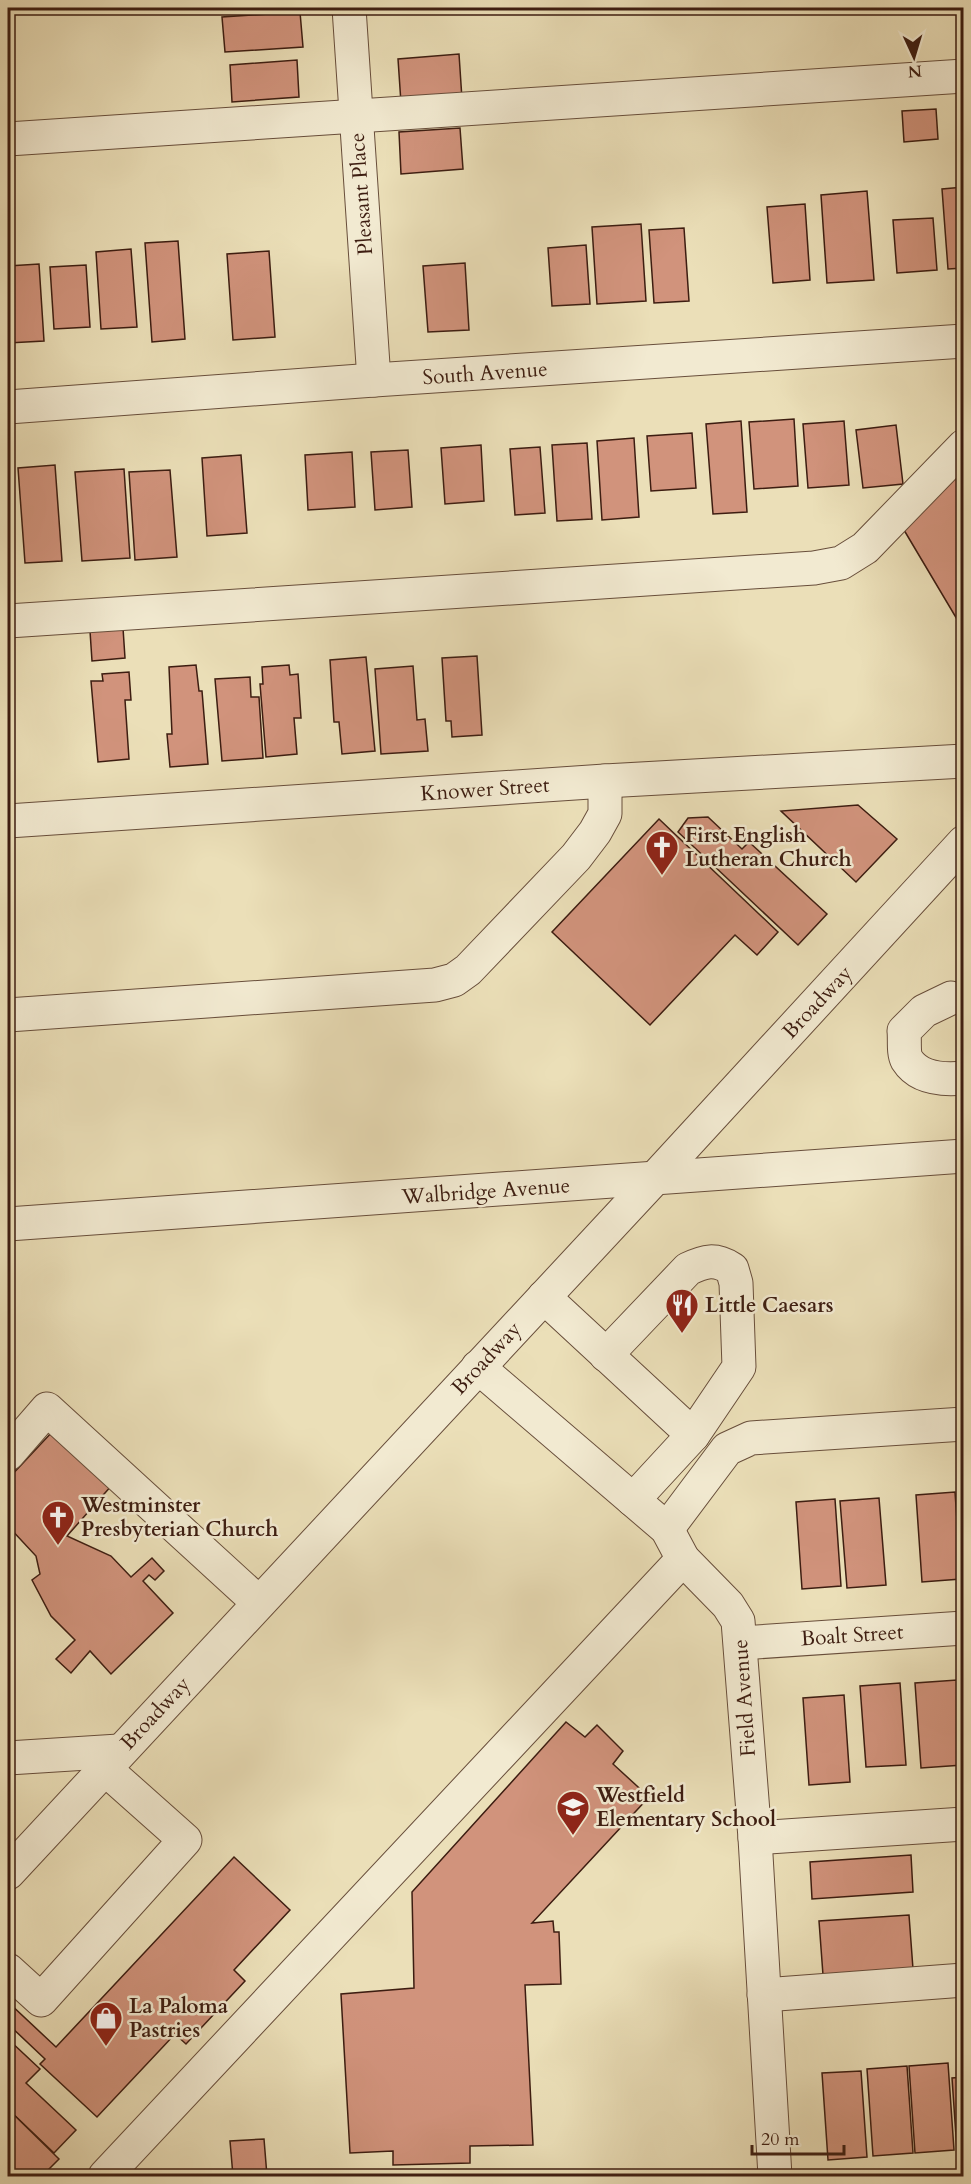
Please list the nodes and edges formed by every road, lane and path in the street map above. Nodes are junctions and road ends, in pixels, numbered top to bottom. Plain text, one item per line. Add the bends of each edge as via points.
1 (349, 8) edge
2 (963, 76) edge
3 (356, 116) junction
4 (8, 139) edge
5 (963, 342) edge
6 (374, 380) junction
7 (8, 407) edge
8 (963, 446) edge
9 (8, 621) edge
10 (963, 761) edge
11 (605, 781) junction
12 (8, 821) edge
13 (963, 842) edge
14 (951, 998) dead end
15 (8, 1015) edge
16 (963, 1078) edge
17 (963, 1156) edge
18 (655, 1178) junction
19 (8, 1224) edge
20 (544, 1297) junction
21 (606, 1355) junction
22 (478, 1367) junction
23 (963, 1424) edge
24 (693, 1435) junction
25 (8, 1454) edge
26 (633, 1500) junction
27 (667, 1529) junction
28 (683, 1559) junction
29 (258, 1602) junction
30 (963, 1629) edge
31 (741, 1643) junction
32 (8, 1758) edge
33 (112, 1759) junction
34 (963, 1824) edge
35 (755, 1838) junction
36 (8, 1872) edge
37 (8, 1970) edge
38 (963, 1980) edge
39 (764, 1995) junction
40 (105, 2176) edge
41 (775, 2176) edge

1 - 3 street, Pleasant Place
2 - 3 street
3 - 4 street
3 - 6 street, Pleasant Place
5 - 6 street, South Avenue
6 - 7 street, South Avenue
8 - 9 street via 865,548 841,563 814,568
10 - 11 street, Knower Street
11 - 12 street, Knower Street
11 - 15 street via 605,814 595,832 559,875 454,980 435,985
13 - 18 street, Broadway
14 - 16 street via 924,1011 904,1031 906,1059 921,1074 950,1080
17 - 18 street, Walbridge Avenue
18 - 19 street, Walbridge Avenue
18 - 20 street, Broadway
20 - 21 street
20 - 22 street, Broadway
21 - 24 street
21 - 24 street via 687,1269 705,1260 721,1262 732,1269 739,1367
22 - 26 street, Field Avenue
22 - 29 street, Broadway
23 - 27 street via 750,1438 727,1449
24 - 26 street
25 - 29 street via 47,1409
26 - 27 street, Field Avenue
27 - 28 street, Field Avenue
28 - 31 street, Field Avenue via 728,1605 738,1621
28 - 40 street
29 - 33 street, Broadway
30 - 31 street, Boalt Street
31 - 35 street, Field Avenue
32 - 33 street
33 - 36 street, Broadway
33 - 37 street via 185,1840 41,2000
34 - 35 street
35 - 39 street, Field Avenue
38 - 39 street
39 - 41 street, Field Avenue

